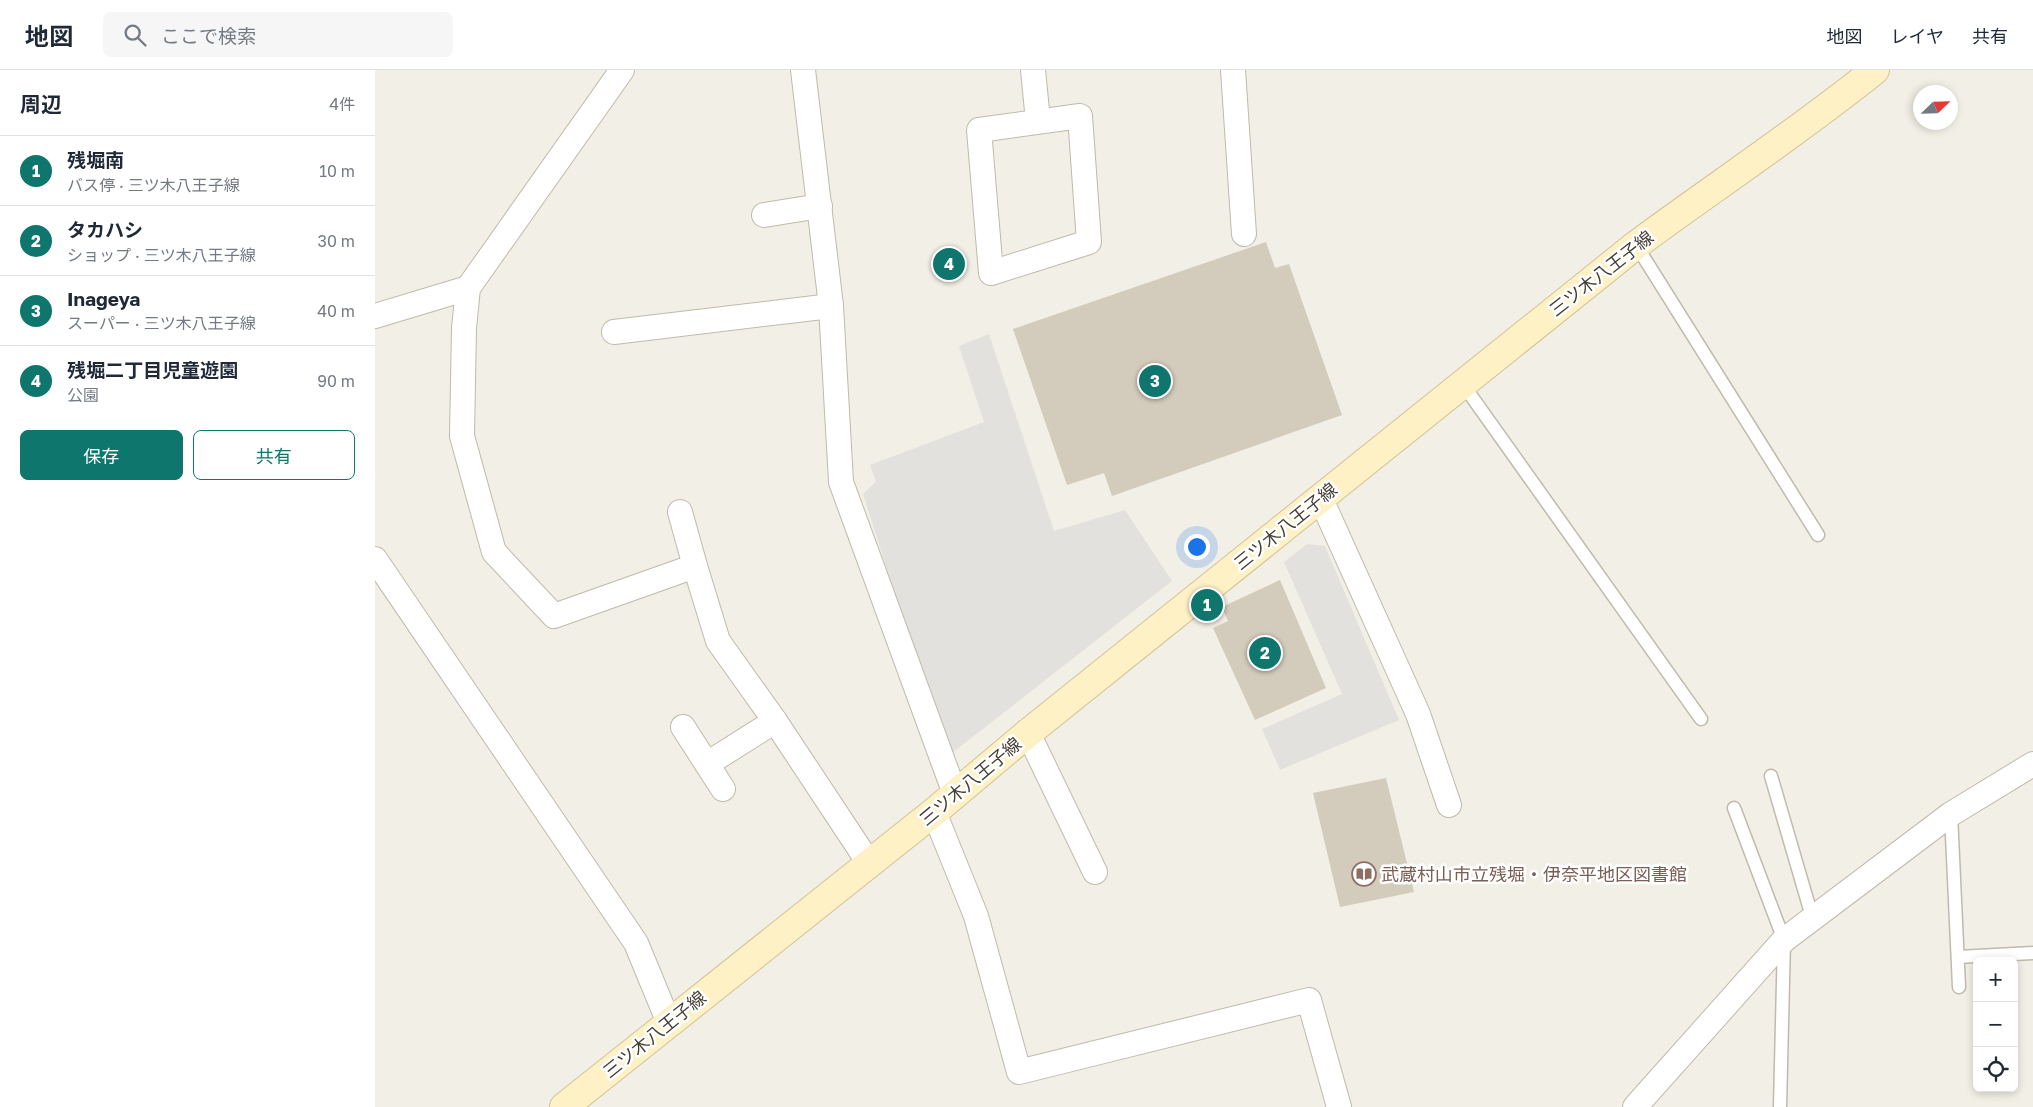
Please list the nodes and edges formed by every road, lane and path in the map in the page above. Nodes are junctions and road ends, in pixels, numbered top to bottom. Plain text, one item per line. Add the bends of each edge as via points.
1 (622, 70) edge
2 (803, 70) edge
3 (1033, 70) edge
4 (1233, 70) edge
5 (1875, 70) edge
6 (1038, 121) junction
7 (820, 206) junction
8 (764, 215) dead end
9 (1244, 234) dead end
10 (1636, 245) junction
11 (468, 288) junction
12 (831, 306) junction
13 (375, 316) edge
14 (614, 332) dead end
15 (1462, 383) junction
16 (1321, 498) junction
17 (681, 512) dead end
18 (1818, 535) dead end
19 (375, 559) edge
20 (695, 566) junction
21 (1701, 719) dead end
22 (775, 721) junction
23 (683, 727) dead end
24 (1028, 733) junction
25 (707, 764) junction
26 (2033, 764) edge
27 (1771, 776) dead end
28 (723, 789) dead end
29 (955, 794) junction
30 (1449, 805) dead end
31 (1734, 808) dead end
32 (934, 812) junction
33 (1951, 814) junction
34 (869, 863) junction
35 (1095, 872) dead end
36 (1813, 920) junction
37 (1784, 940) junction
38 (2033, 953) edge
39 (1958, 957) junction
40 (1959, 987) dead end
41 (669, 1023) junction
42 (564, 1107) edge
43 (1339, 1107) edge
44 (1635, 1107) edge
45 (1780, 1107) edge

1 - 11 street
2 - 7 street
3 - 6 street
4 - 9 street
5 - 10 main road, 三ツ木八王子線 via 1826,110
6 - 6 street via 1080,116 1089,242 991,274 979,130
7 - 8 street
7 - 12 street
10 - 15 main road, 三ツ木八王子線
10 - 18 lane
11 - 13 street
11 - 20 street via 462,436 494,552 554,616
12 - 14 street
12 - 29 street via 841,482
15 - 16 main road, 三ツ木八王子線
15 - 21 lane
16 - 24 main road, 三ツ木八王子線
16 - 30 street via 1417,714
17 - 20 street
19 - 41 street via 636,943
20 - 22 street via 718,641
22 - 25 street
22 - 34 street
23 - 25 street
24 - 29 main road, 三ツ木八王子線
24 - 35 street
25 - 28 street
26 - 33 street
27 - 36 lane
29 - 32 main road, 三ツ木八王子線
31 - 37 lane
32 - 34 main road, 三ツ木八王子線
32 - 43 street via 976,916 1019,1072 1309,1000
33 - 36 street
33 - 39 lane
34 - 41 main road, 三ツ木八王子線
36 - 37 street
37 - 44 street
37 - 45 lane
38 - 39 lane
39 - 40 lane
41 - 42 main road, 三ツ木八王子線

